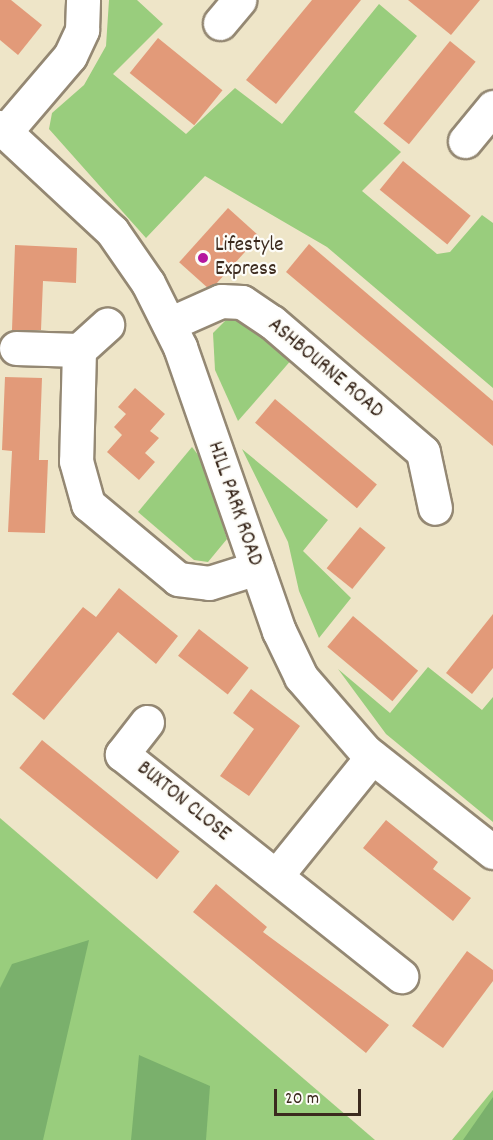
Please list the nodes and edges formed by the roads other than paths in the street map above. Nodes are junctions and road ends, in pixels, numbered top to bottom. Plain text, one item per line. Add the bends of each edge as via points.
1 (83, 0) edge
2 (493, 107) edge
3 (2, 129) edge
4 (465, 141) dead end
5 (169, 324) junction
6 (107, 325) dead end
7 (16, 348) dead end
8 (79, 350) junction
9 (435, 508) dead end
10 (257, 568) junction
11 (147, 722) dead end
12 (372, 757) junction
13 (493, 852) edge
14 (276, 876) junction
15 (401, 976) dead end

1 - 3 street, HILL PARK ROAD via 82,30 70,56
2 - 4 street
3 - 5 street, HILL PARK ROAD via 112,231 148,283
5 - 9 street, ASHBOURNE ROAD via 221,301 242,302 272,322 423,452
5 - 10 street, HILL PARK ROAD
6 - 8 street
7 - 8 street
8 - 10 street via 76,460 88,504 178,579 209,583
10 - 12 street, HILL PARK ROAD via 302,677 326,712
11 - 14 street, BUXTON CLOSE via 122,754
12 - 13 street, HILL PARK ROAD
12 - 14 street
14 - 15 street, BUXTON CLOSE

